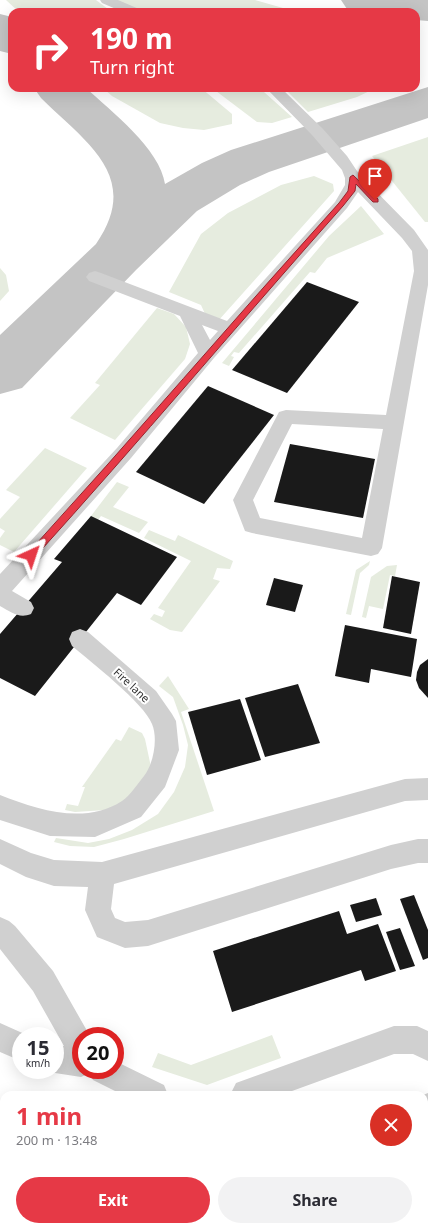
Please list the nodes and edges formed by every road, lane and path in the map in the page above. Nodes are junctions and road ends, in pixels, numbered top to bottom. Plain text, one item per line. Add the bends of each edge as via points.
1 (107, 0) edge
2 (125, 8) edge
3 (277, 92) edge
4 (353, 177) junction
5 (95, 277) dead end
6 (424, 288) edge
7 (187, 313) junction
8 (230, 329) junction
9 (208, 354) junction
10 (394, 422) junction
11 (0, 589) edge
12 (0, 595) edge
13 (23, 608) dead end
14 (80, 639) dead end
15 (428, 789) edge
16 (0, 807) edge
17 (0, 851) edge
18 (428, 851) edge
19 (102, 876) junction
20 (0, 930) edge
21 (72, 1032) edge
22 (428, 1047) edge
23 (121, 1079) edge
24 (146, 1091) edge
25 (252, 1091) edge

1 - 2 street
3 - 4 street via 340,157
4 - 6 street via 408,234 420,251
4 - 8 street via 352,191 341,205
5 - 7 street
6 - 10 street
7 - 8 street
7 - 9 street
8 - 9 street
9 - 11 street via 124,453
10 - 10 street via 372,548 252,525 243,500 286,417
12 - 13 street
14 - 16 street, Fire lane via 148,698 164,721 167,750 156,779 132,809 95,825 50,824
15 - 19 street via 405,790
17 - 19 street via 26,864 54,873
18 - 19 street via 391,857 148,933 125,935 106,928 98,910
20 - 21 street via 43,981
22 - 25 street via 417,1040 394,1040
23 - 24 street

